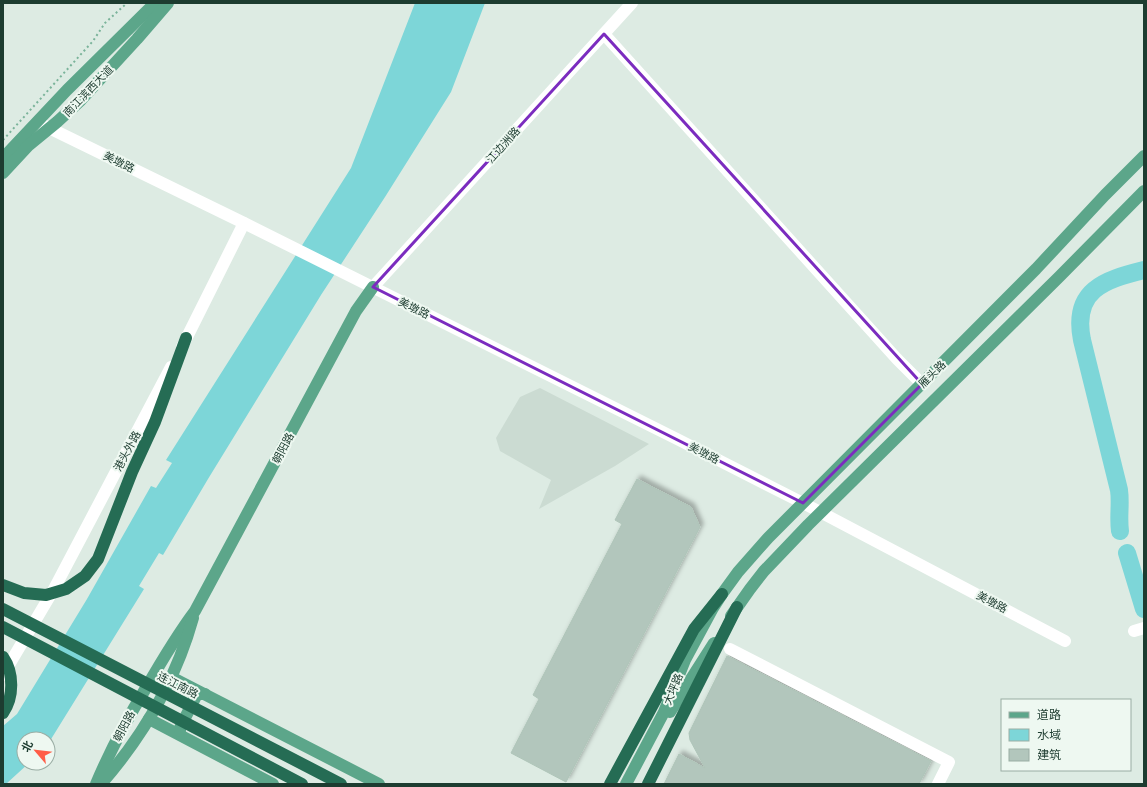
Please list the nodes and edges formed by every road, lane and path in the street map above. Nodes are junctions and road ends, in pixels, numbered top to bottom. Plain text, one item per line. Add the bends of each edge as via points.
1 (127, 3) edge
2 (155, 3) edge
3 (168, 3) edge
4 (632, 3) edge
5 (604, 34) junction
6 (36, 122) junction
7 (49, 128) junction
8 (3, 140) edge
9 (1144, 156) edge
10 (3, 158) edge
11 (3, 173) edge
12 (1144, 191) edge
13 (244, 223) junction
14 (373, 288) junction
15 (186, 338) junction
16 (922, 384) junction
17 (803, 503) junction
18 (821, 513) junction
19 (3, 585) edge
20 (722, 594) junction
21 (737, 607) junction
22 (3, 609) edge
23 (195, 611) junction
24 (3, 626) edge
25 (1065, 641) dead end
26 (730, 649) dead end
27 (3, 657) edge
28 (3, 675) edge
29 (171, 677) junction
30 (205, 694) junction
31 (3, 713) edge
32 (149, 719) junction
33 (183, 737) junction
34 (96, 784) edge
35 (101, 784) edge
36 (273, 784) edge
37 (302, 784) edge
38 (340, 784) edge
39 (379, 784) edge
40 (610, 784) edge
41 (626, 784) edge
42 (632, 784) edge
43 (648, 784) edge
44 (938, 784) edge

1 - 8 path via 105,23 93,41
2 - 6 main road, 南江滨西大道
3 - 7 main road, 南江滨西大道 via 80,100
4 - 5 street, 江边洲路
5 - 14 street, 江边洲路
5 - 16 street
6 - 7 street, 美墩路
6 - 10 main road, 南江滨西大道
7 - 11 main road, 南江滨西大道 via 28,144
7 - 13 street, 美墩路
9 - 16 main road, 雁头路
12 - 18 main road, 雁头路
13 - 14 street, 美墩路
13 - 15 street, 港头外路
14 - 17 street, 美墩路
14 - 23 main road, 朝阳路 via 356,311
15 - 19 highway via 155,422 132,472 98,559 85,576 66,589 46,594 24,593
15 - 28 street, 港头外路 via 54,589
16 - 17 main road, 雁头路
17 - 18 street, 美墩路
17 - 20 main road, 雁头路 via 756,551
18 - 21 main road, 雁头路 via 764,571
18 - 25 street, 美墩路
20 - 40 highway via 694,629
20 - 41 main road, 大坪路 via 685,660 664,712
21 - 42 main road, 大坪路 via 668,715
21 - 43 highway
22 - 38 highway, 连江南路
23 - 29 main road, 朝阳路 via 188,639
23 - 34 main road, 朝阳路 via 179,632 124,724
24 - 37 highway
26 - 44 street via 949,762
27 - 31 highway via 8,664 12,686
29 - 30 main road
29 - 32 main road, 朝阳路
30 - 33 main road via 196,696 180,728
30 - 39 main road
32 - 33 main road
32 - 35 main road, 朝阳路 via 130,749
33 - 36 main road

